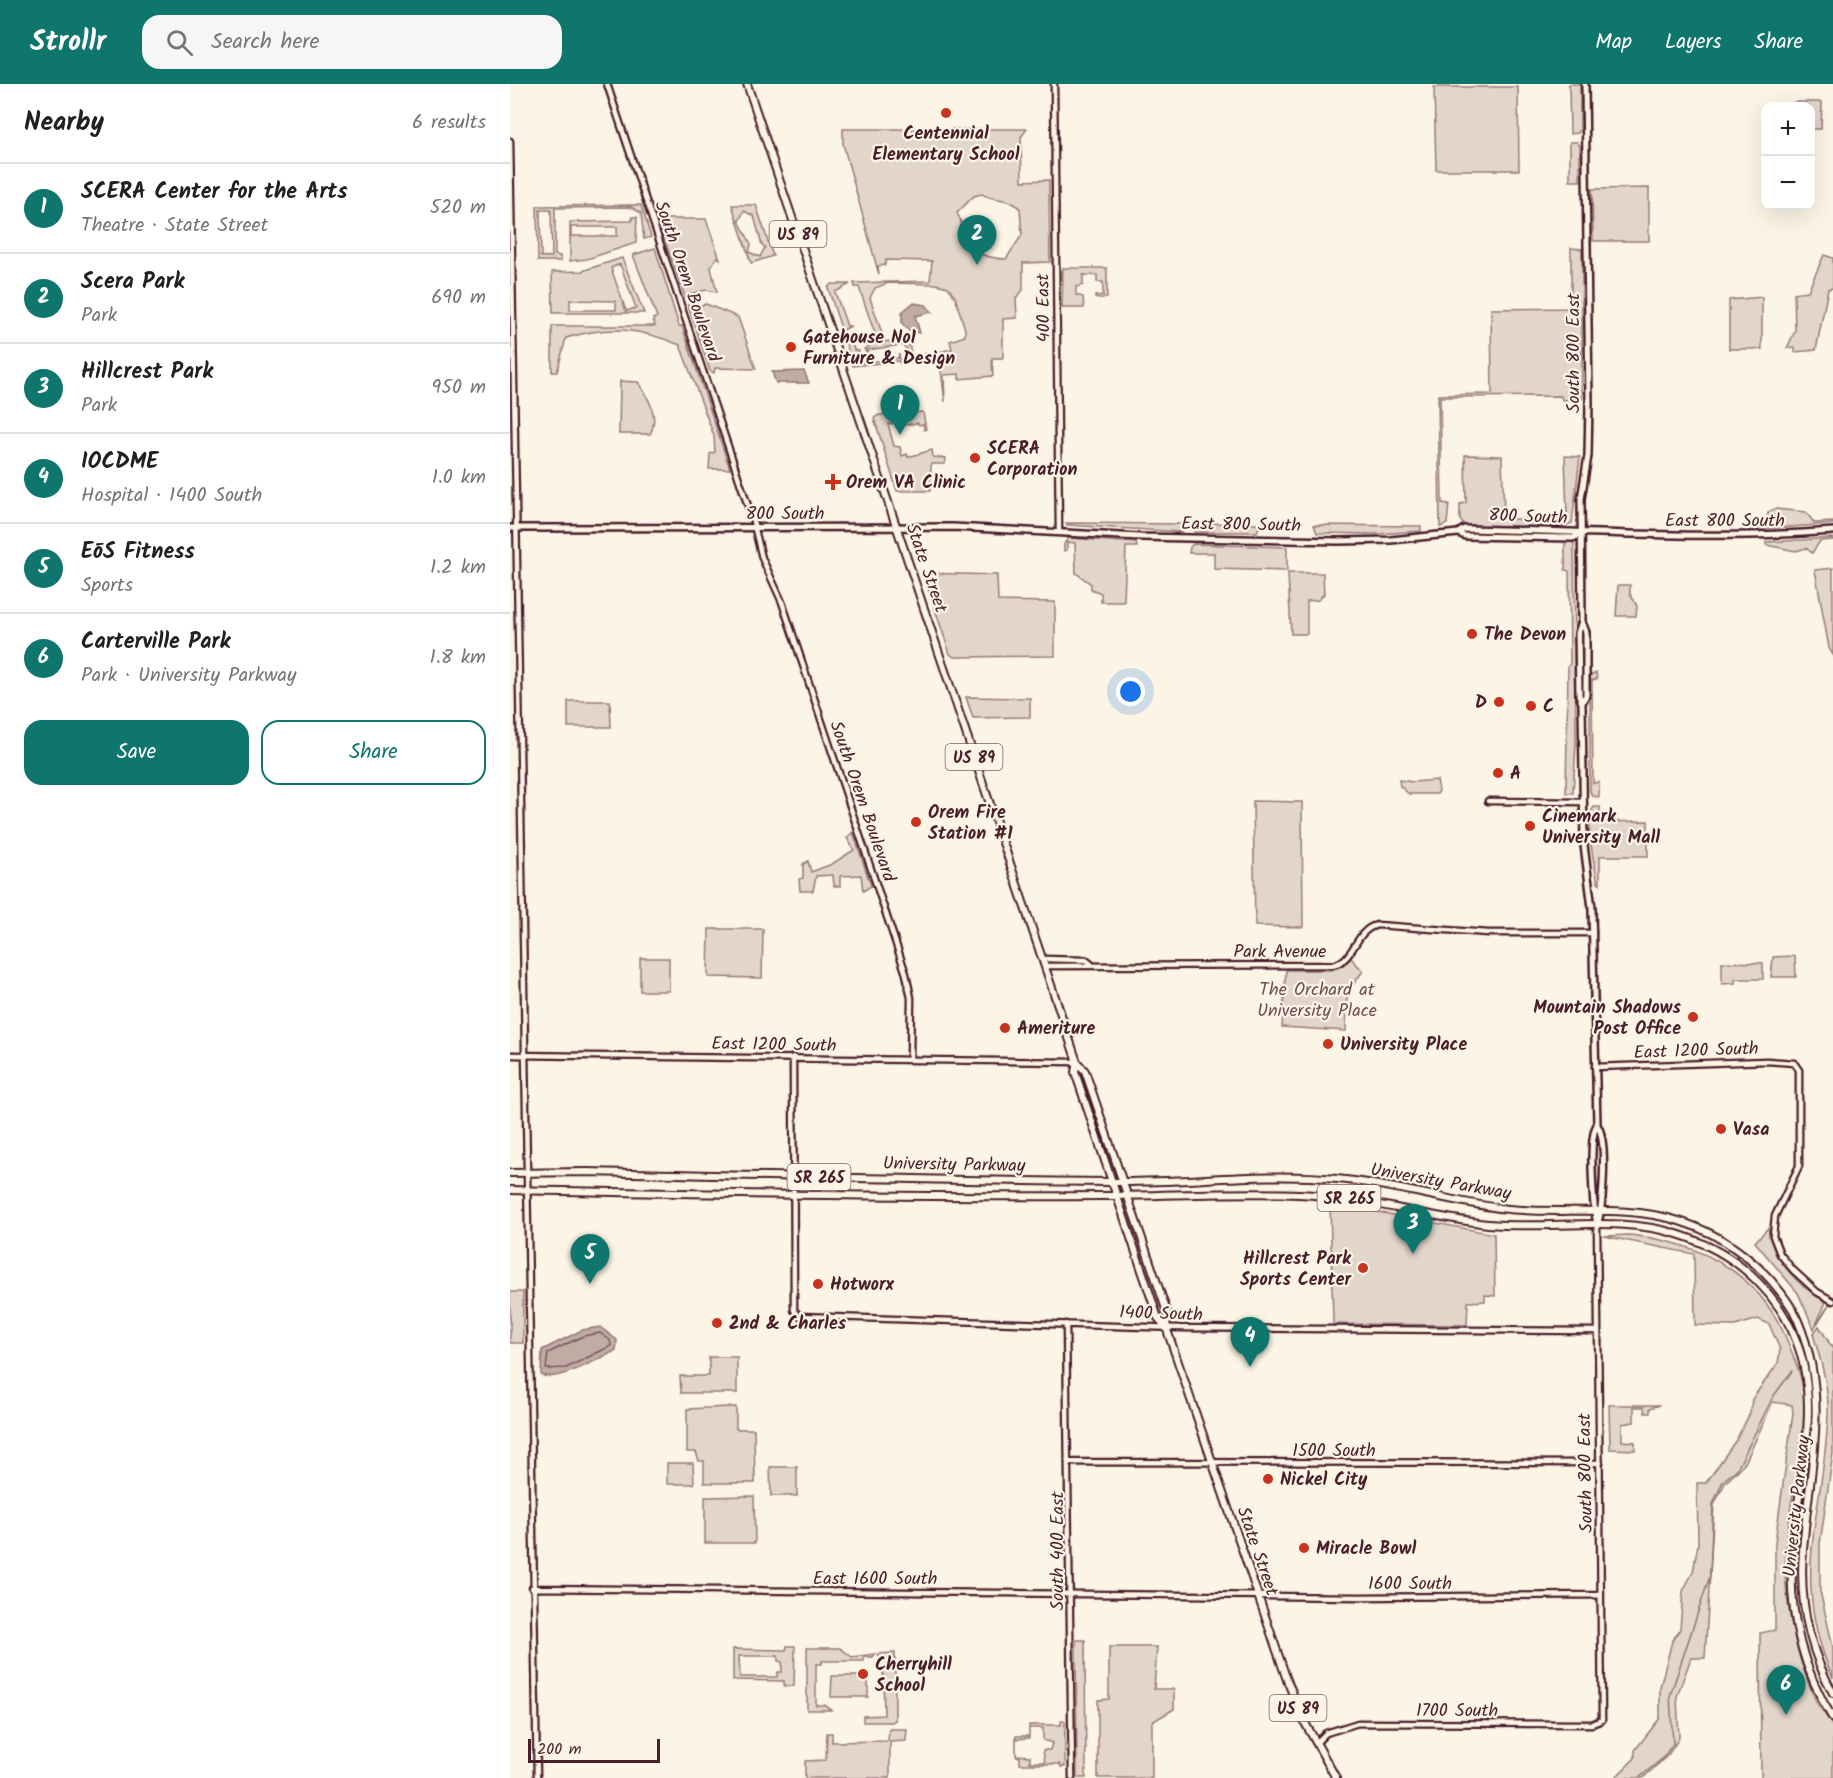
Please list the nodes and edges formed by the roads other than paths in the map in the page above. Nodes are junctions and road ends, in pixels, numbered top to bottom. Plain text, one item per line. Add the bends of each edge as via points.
1 (607, 84) edge
2 (747, 84) edge
3 (1054, 84) edge
4 (1585, 84) edge
5 (510, 141) edge
6 (897, 527) junction
7 (510, 528) edge
8 (517, 528) junction
9 (754, 528) junction
10 (1059, 531) junction
11 (1833, 531) edge
12 (1582, 534) junction
13 (1422, 537) joint
14 (1582, 621) junction
15 (1578, 633) junction
16 (1586, 669) junction
17 (1582, 703) junction
18 (1488, 801) dead end
19 (1583, 802) junction
20 (1593, 933) junction
21 (1044, 963) junction
22 (510, 1055) edge
23 (525, 1055) junction
24 (793, 1057) junction
25 (910, 1059) junction
26 (1077, 1062) junction
27 (1595, 1067) junction
28 (1597, 1125) junction
29 (510, 1173) edge
30 (527, 1173) junction
31 (794, 1176) junction
32 (1111, 1182) junction
33 (1124, 1182) junction
34 (510, 1191) edge
35 (527, 1191) junction
36 (793, 1193) junction
37 (1116, 1196) junction
38 (1128, 1196) junction
39 (1594, 1211) junction
40 (1603, 1211) junction
41 (1597, 1226) junction
42 (1830, 1299) edge
43 (1066, 1324) junction
44 (1167, 1327) junction
45 (1598, 1331) junction
46 (1069, 1462) junction
47 (1213, 1462) junction
48 (1600, 1463) junction
49 (532, 1588) junction
50 (1070, 1593) junction
51 (1218, 1594) joint
52 (1257, 1595) junction
53 (1601, 1595) junction
54 (1833, 1693) edge
55 (1833, 1719) edge
56 (1602, 1720) joint
57 (1316, 1743) junction
58 (537, 1778) edge
59 (1072, 1778) edge
60 (1336, 1778) edge

1 - 9 street, South Orem Boulevard
2 - 6 main road, State Street / US 89
3 - 10 street, 400 East
4 - 12 main road, South 800 East via 1588,442 1581,499
5 - 8 street
6 - 9 main road, 800 South
6 - 10 main road, 800 South
6 - 21 main road, State Street / US 89
7 - 8 main road, 800 South
8 - 9 main road, 800 South
8 - 23 street
9 - 25 street, South Orem Boulevard via 906,974 911,998
10 - 13 main road, East 800 South via 1185,539 1371,541
11 - 12 main road, East 800 South via 1771,536
12 - 13 main road, 800 South via 1573,538 1458,533
12 - 14 main road, South 800 East
14 - 15 main road, South 800 East
14 - 16 main road, South 800 East via 1586,632
15 - 16 main road
15 - 17 main road, South 800 East
16 - 17 main road, South 800 East via 1586,695
17 - 19 main road, South 800 East
18 - 19 street
19 - 20 main road, South 800 East
20 - 21 street, Park Avenue via 1488,933 1377,925 1363,931 1346,958 1332,965 1091,964 1086,960
20 - 27 main road, South 800 East
21 - 26 main road, State Street / US 89
22 - 23 street, East 1200 South
23 - 24 street, East 1200 South
23 - 30 street
24 - 25 street, East 1200 South
24 - 31 street
25 - 26 street, East 1200 South
26 - 32 main road, State Street / US 89 via 1075,1072
26 - 33 main road, State Street / US 89 via 1085,1071
27 - 28 main road, South 800 East
27 - 42 street, East 1200 South via 1767,1061 1789,1061 1796,1065 1799,1166 1775,1216 1774,1241 1793,1270
28 - 39 main road, South 800 East via 1593,1130
28 - 40 main road, South 800 East
29 - 30 main road, University Parkway / SR 265
30 - 31 main road, University Parkway / SR 265
30 - 35 street
31 - 32 main road, University Parkway / SR 265
31 - 36 street
32 - 33 main road, University Parkway / SR 265
32 - 37 main road, State Street / US 89
33 - 38 main road, State Street / US 89
33 - 39 main road, University Parkway / SR 265 via 1312,1177 1357,1181 1504,1208
34 - 35 main road, SR 265
35 - 36 main road, University Parkway / SR 265
35 - 49 street
36 - 37 main road, University Parkway / SR 265
36 - 43 street, 1400 South via 796,1314
37 - 38 main road, University Parkway / SR 265
37 - 44 main road, State Street / US 89 via 1158,1318
38 - 41 main road, University Parkway / SR 265 via 1301,1194 1349,1198 1487,1224
38 - 44 main road, State Street / US 89 via 1168,1315
39 - 40 main road, University Parkway / SR 265
39 - 41 main road, South 800 East
40 - 41 main road, South 800 East
40 - 54 main road, University Parkway / SR 265 via 1671,1218 1724,1241 1769,1278 1800,1324 1817,1374 1821,1413 1803,1550 1803,1594 1812,1644
41 - 45 street, South 800 East
41 - 55 main road, University Parkway / SR 265 via 1660,1229 1714,1248 1758,1282 1794,1334 1806,1371 1810,1415 1793,1539 1792,1598 1807,1664
43 - 44 street, 1400 South
43 - 46 street, South 400 East
44 - 45 street, 1400 South
44 - 47 main road, State Street / US 89
45 - 48 street, South 800 East
46 - 47 street, 1500 South
46 - 50 street, South 400 East
47 - 48 street, 1500 South
47 - 52 main road, State Street / US 89
48 - 53 street, South 800 East
49 - 50 street, East 1600 South
49 - 58 street
50 - 51 street, East 1600 South
50 - 59 street, South 400 East
51 - 52 street, 1600 South
52 - 53 street, 1600 South
52 - 57 main road, State Street / US 89 via 1287,1680
53 - 56 street, South 800 East
56 - 57 street, 1700 South via 1592,1724 1358,1723 1326,1733
57 - 60 main road, State Street / US 89

